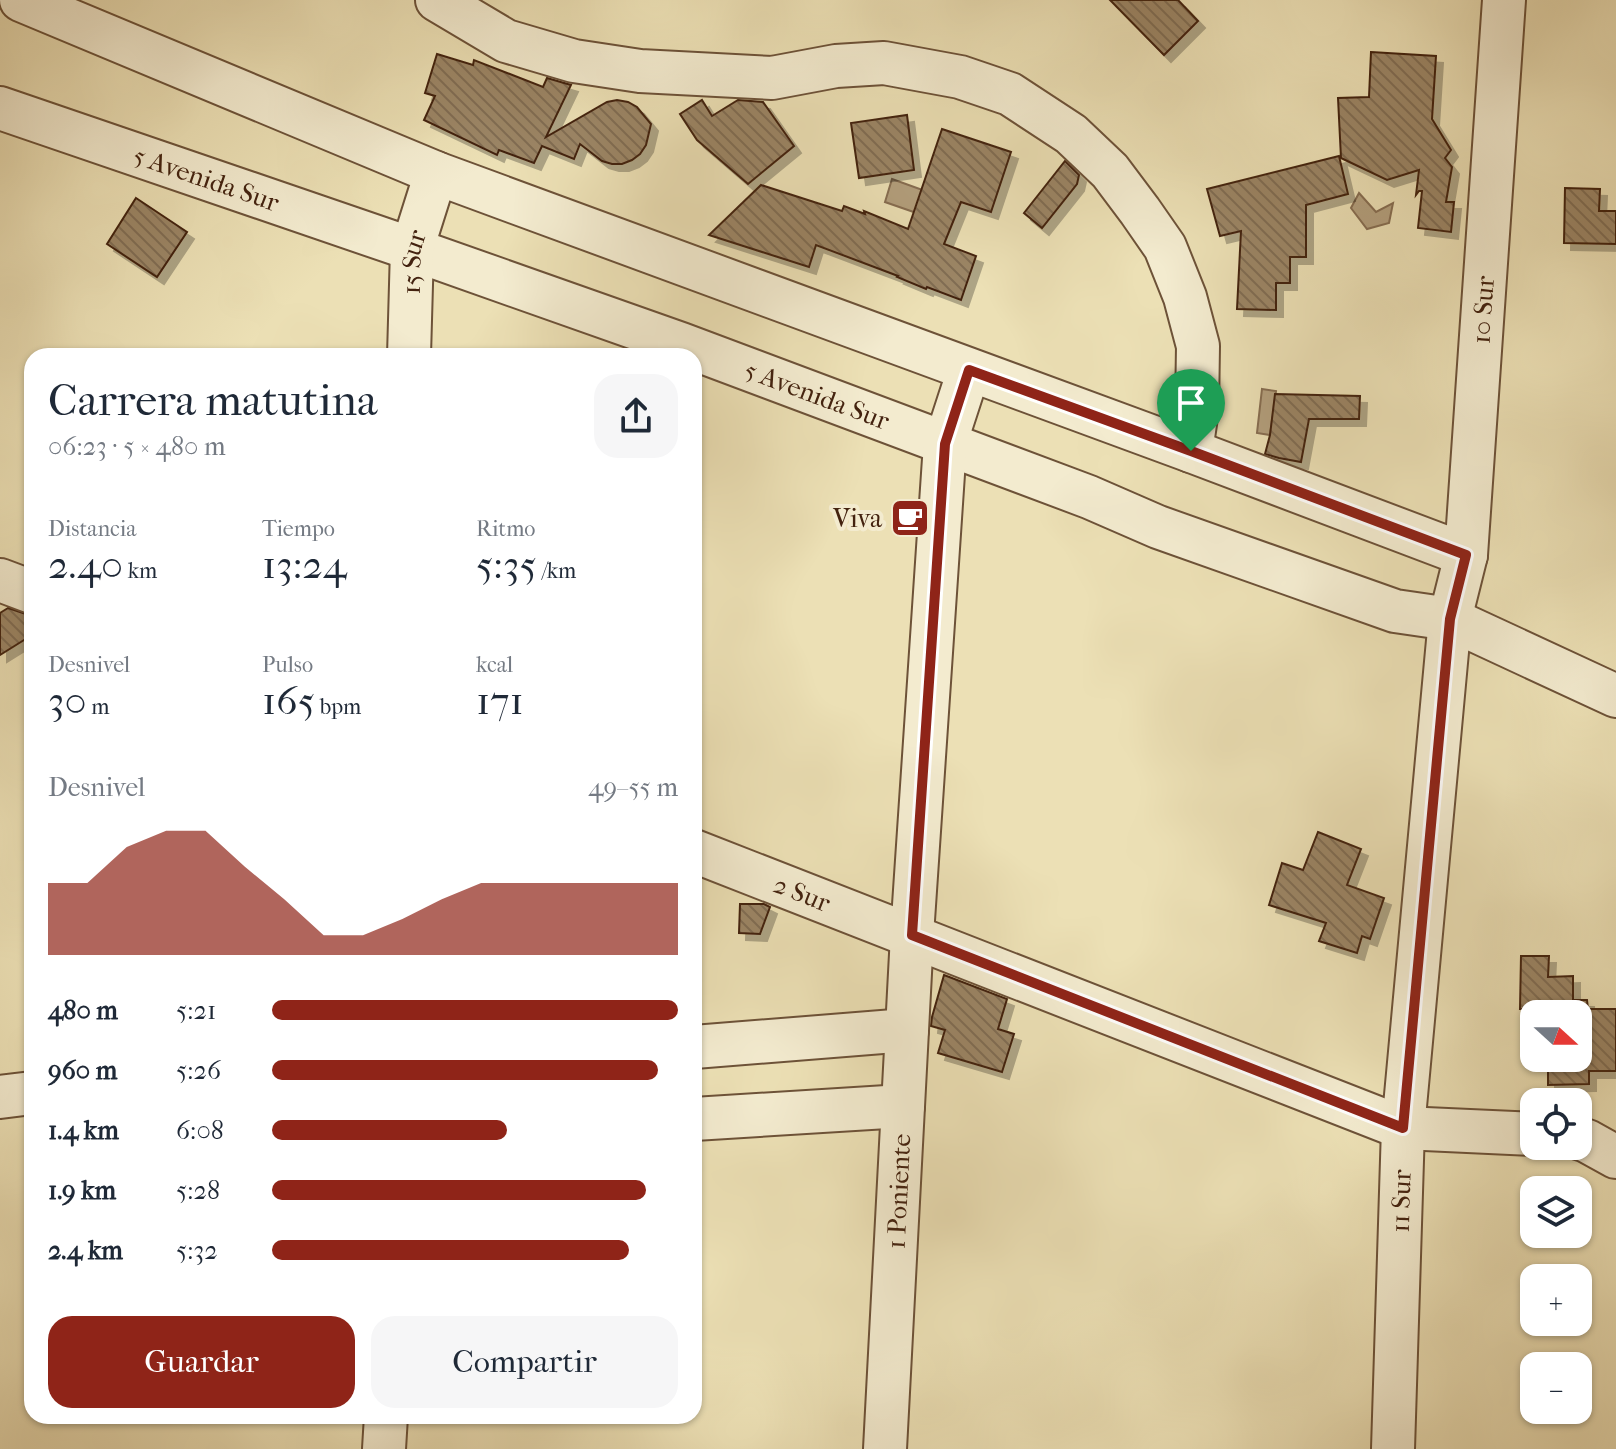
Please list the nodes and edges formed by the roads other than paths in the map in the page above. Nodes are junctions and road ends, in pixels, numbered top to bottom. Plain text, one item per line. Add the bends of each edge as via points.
1 (21, 0) edge
2 (437, 0) edge
3 (1504, 0) edge
4 (0, 108) edge
5 (436, 173) junction
6 (412, 249) junction
7 (409, 348) edge
8 (692, 348) edge
9 (702, 352) edge
10 (969, 370) junction
11 (945, 444) junction
12 (1191, 451) junction
13 (1466, 555) junction
14 (0, 580) edge
15 (24, 589) edge
16 (1450, 619) junction
17 (1616, 696) edge
18 (702, 854) edge
19 (912, 935) junction
20 (907, 1030) junction
21 (702, 1046) edge
22 (24, 1094) edge
23 (0, 1097) edge
24 (903, 1106) junction
25 (702, 1119) edge
26 (1403, 1128) junction
27 (1520, 1133) edge
28 (1592, 1144) edge
29 (1616, 1157) edge
30 (386, 1424) edge
31 (384, 1449) edge
32 (885, 1449) edge
33 (1393, 1449) edge

1 - 5 street
2 - 12 street via 506,41 574,61 640,71 772,78 884,63 960,77 1010,94 1071,134 1110,171 1165,247 1198,346
3 - 13 street, 10 Sur
4 - 6 street, 5 Avenida Sur
5 - 6 street, 15 Sur
5 - 10 street
6 - 7 street, 15 Sur
6 - 8 street, 5 Avenida Sur
9 - 11 street, 5 Avenida Sur
10 - 11 street, 1 Poniente
10 - 12 street
11 - 16 street, 5 Avenida Sur via 1395,611
11 - 19 street, 1 Poniente
12 - 13 street
13 - 16 street, 10 Sur
14 - 15 street
16 - 17 street, 5 Avenida Sur
16 - 26 street, 11 Sur
18 - 19 street, 2 Sur
19 - 20 street, 1 Poniente
19 - 26 street, 2 Sur
20 - 21 street
20 - 24 street, 1 Poniente
22 - 23 street
24 - 25 street
24 - 32 street, 1 Poniente
26 - 27 street, 2 Sur
26 - 33 street, 11 Sur
28 - 29 street
30 - 31 street

